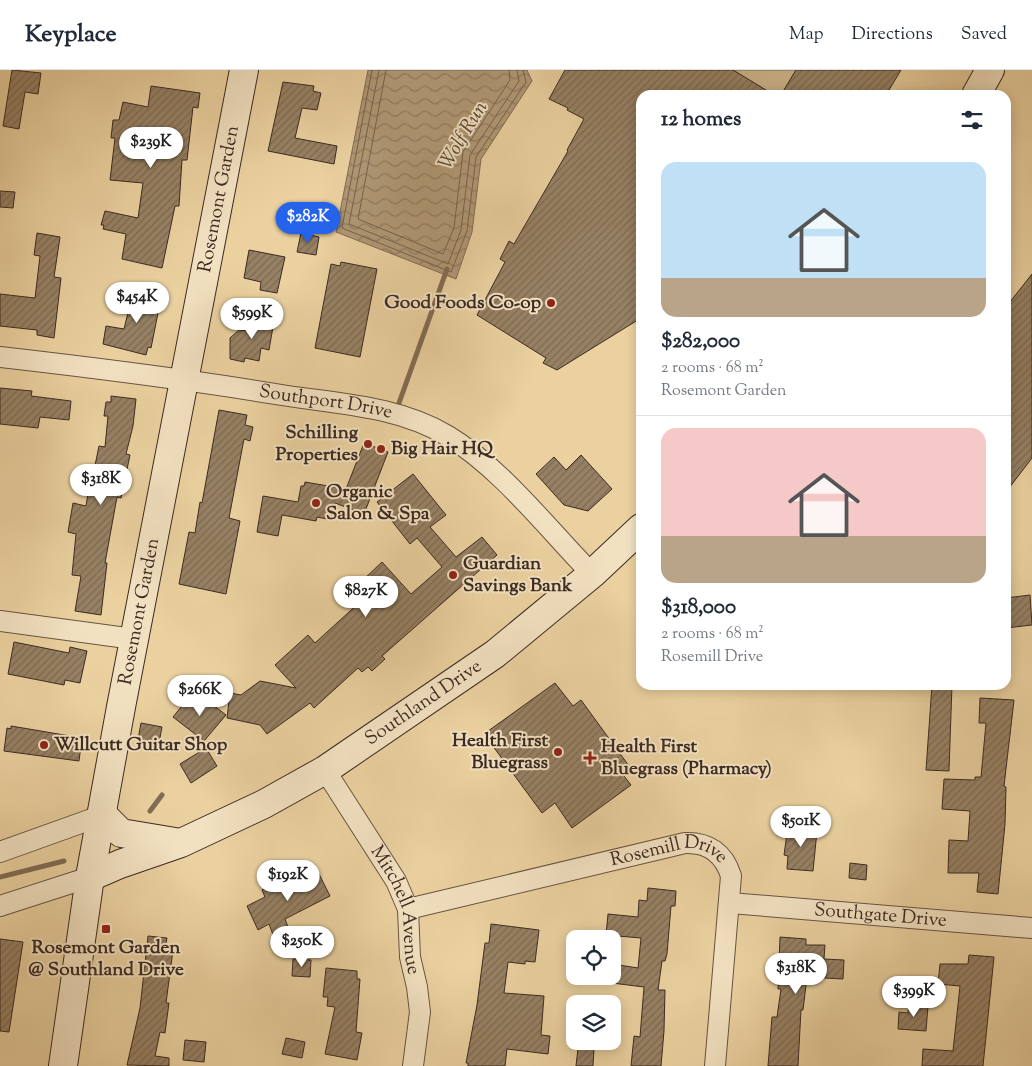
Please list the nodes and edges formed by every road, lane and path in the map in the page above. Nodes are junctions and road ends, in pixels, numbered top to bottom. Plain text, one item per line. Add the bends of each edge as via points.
1 (244, 70) edge
2 (990, 70) edge
3 (979, 90) edge
4 (0, 357) edge
5 (185, 379) junction
6 (636, 533) edge
7 (592, 574) junction
8 (0, 621) edge
9 (134, 639) junction
10 (326, 770) junction
11 (103, 815) junction
12 (181, 842) junction
13 (0, 852) edge
14 (90, 877) junction
15 (730, 903) junction
16 (0, 906) edge
17 (408, 909) junction
18 (1032, 928) edge
19 (64, 1066) edge
20 (413, 1066) edge
21 (715, 1066) edge

1 - 5 main road, Rosemont Garden
2 - 3 main road
4 - 5 street, Southport Drive
5 - 7 street, Southport Drive via 382,410 422,423 477,456
5 - 9 main road, Rosemont Garden
6 - 7 main road, Southland Drive
7 - 10 main road, Southland Drive via 495,654
8 - 9 street
9 - 11 main road, Rosemont Garden
10 - 12 main road, Southland Drive via 264,804
10 - 17 street, Mitchell Avenue via 396,881
11 - 12 main road via 121,833
11 - 13 street
11 - 14 main road, Rosemont Garden
12 - 14 main road, Southland Drive
14 - 16 street
14 - 19 main road, Rosemont Garden
15 - 17 street, Rosemill Drive via 728,867 719,854 696,843 684,843
15 - 18 street, Southgate Drive
15 - 21 street, Rosemill Drive
17 - 20 street, Mitchell Avenue via 410,957 420,1012

